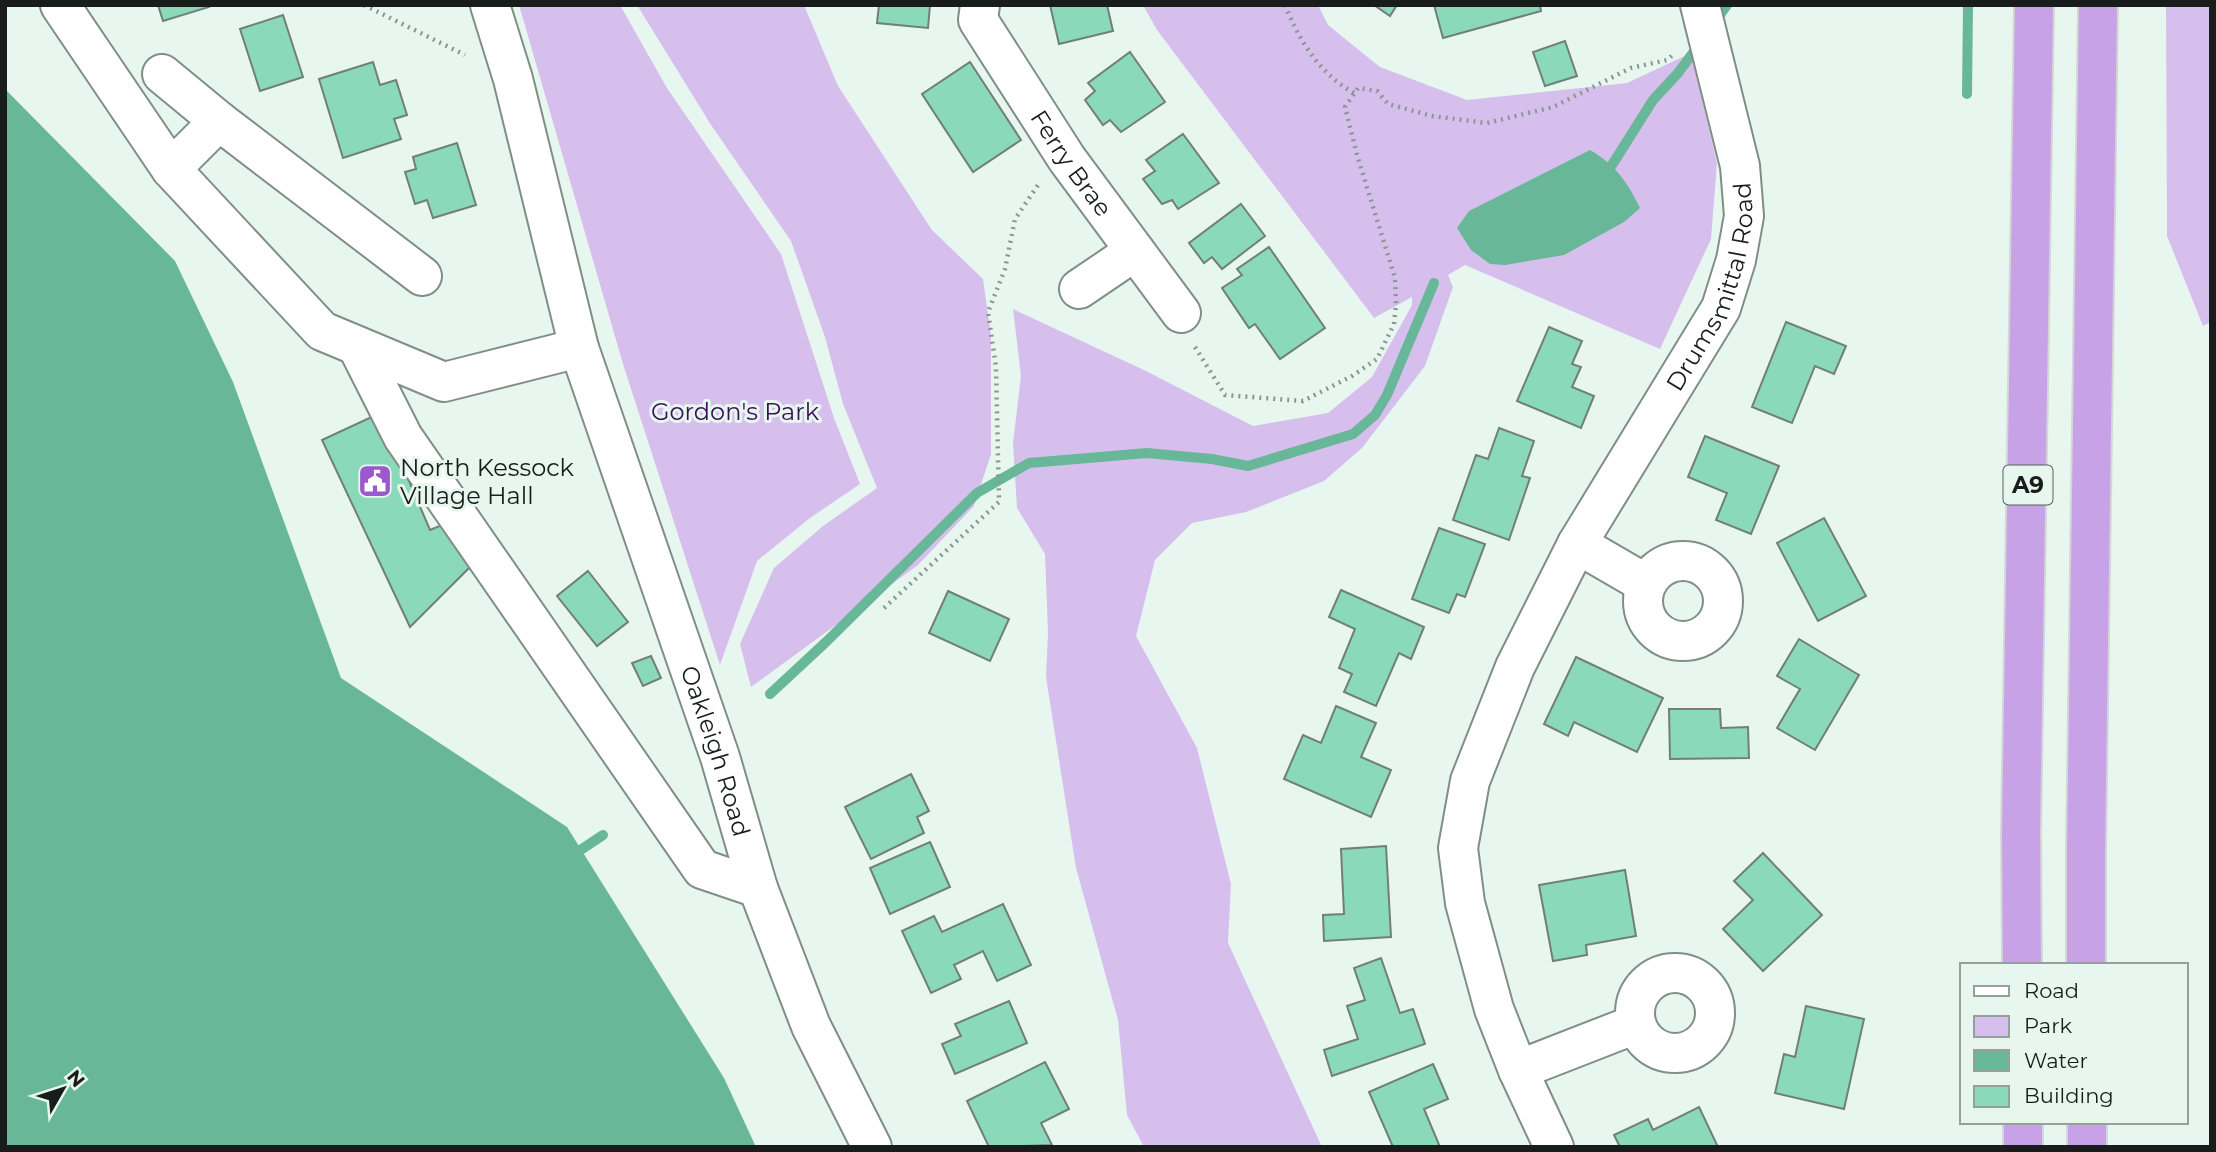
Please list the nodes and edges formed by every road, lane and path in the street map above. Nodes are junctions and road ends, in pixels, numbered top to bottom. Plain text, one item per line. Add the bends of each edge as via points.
1 (60, 5) edge
2 (364, 5) edge
3 (490, 5) edge
4 (980, 5) edge
5 (1285, 5) edge
6 (2034, 5) edge
7 (2098, 5) edge
8 (1703, 16) edge
9 (162, 74) dead end
10 (513, 79) junction
11 (1354, 93) junction
12 (219, 121) junction
13 (1067, 159) junction
14 (171, 169) junction
15 (1135, 251) junction
16 (422, 276) dead end
17 (1079, 289) dead end
18 (1181, 313) joint
19 (357, 346) junction
20 (579, 348) junction
21 (1577, 544) junction
22 (1646, 584) dead end
23 (884, 607) dead end
24 (758, 888) junction
25 (2022, 963) edge
26 (2087, 963) edge
27 (1636, 1024) dead end
28 (1518, 1070) junction
29 (2023, 1124) edge
30 (2087, 1124) edge
31 (872, 1147) edge
32 (1555, 1147) edge
33 (2023, 1147) edge
34 (2087, 1147) edge

1 - 14 street
2 - 10 path
3 - 10 street, Oakleigh Road
4 - 13 street, Ferry Brae via 978,20
5 - 11 path via 1309,54 1336,83
6 - 25 highway, A9
7 - 26 highway
8 - 11 path via 1667,60 1631,68 1553,107 1487,123 1388,104 1377,91 1358,88
8 - 21 street, Drumsmittal Road via 1740,166 1744,216 1736,260 1721,308
9 - 12 street
10 - 20 street, Oakleigh Road
11 - 18 path via 1345,107 1395,278 1394,324 1377,359 1303,401 1225,395 1178,320
12 - 14 street
12 - 16 street
13 - 15 street, Ferry Brae
13 - 23 path via 1037,186 1015,219 1006,269 988,313 996,367 999,502
14 - 19 street via 321,331
15 - 17 street
15 - 18 street, Ferry Brae
19 - 20 street via 444,382
19 - 24 street via 407,442 702,869
20 - 24 street, Oakleigh Road via 720,757
21 - 22 street
21 - 28 street, Drumsmittal Road via 1515,667 1470,781 1458,848 1465,903 1494,1009
24 - 31 street, Oakleigh Road via 811,1026
27 - 28 street
28 - 32 street, Drumsmittal Road
29 - 33 highway
30 - 34 highway

